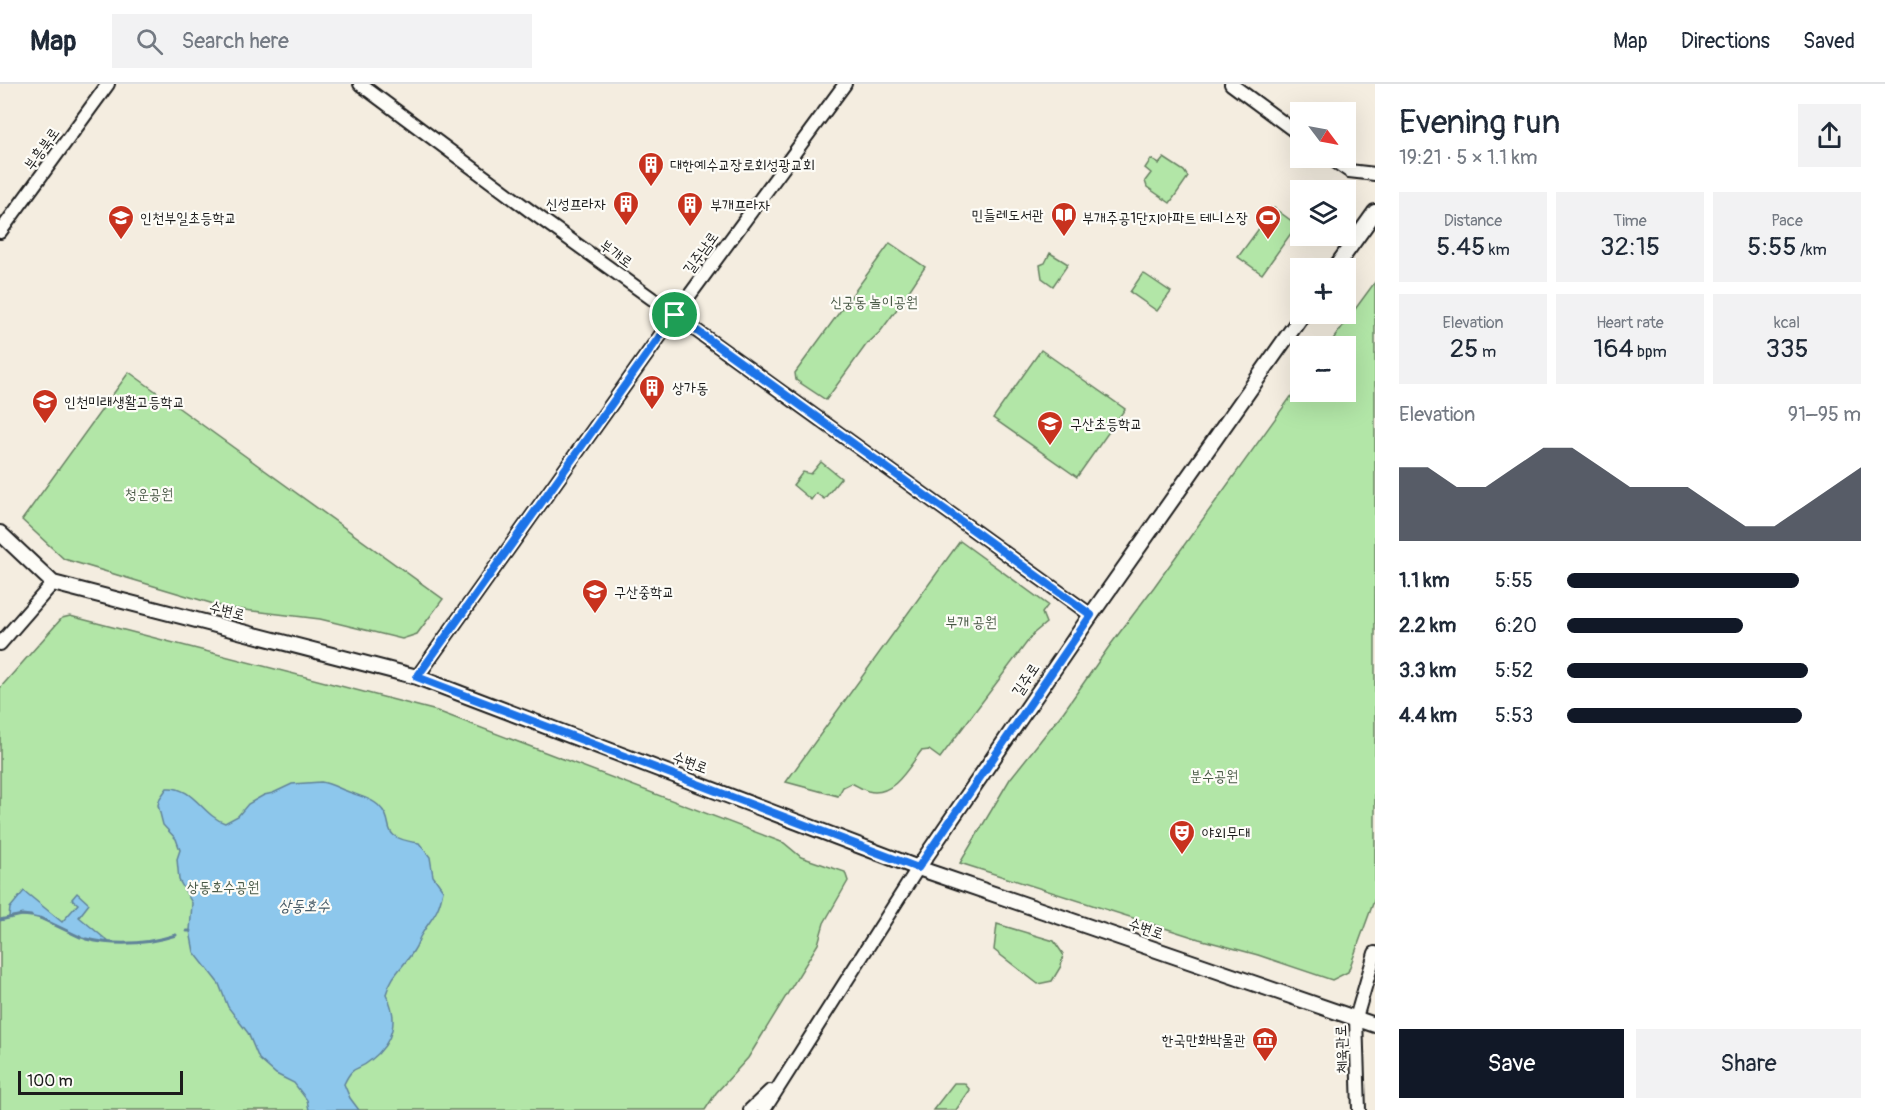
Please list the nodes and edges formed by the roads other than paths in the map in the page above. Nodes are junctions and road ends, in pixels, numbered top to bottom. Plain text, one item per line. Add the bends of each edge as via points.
1 (108, 84) edge
2 (360, 84) edge
3 (845, 84) edge
4 (1231, 84) edge
5 (1290, 128) edge
6 (1345, 168) edge
7 (1375, 174) edge
8 (1375, 212) edge
9 (0, 232) edge
10 (1342, 258) edge
11 (675, 315) junction
12 (1296, 324) edge
13 (0, 533) edge
14 (53, 583) junction
15 (1091, 615) junction
16 (0, 644) edge
17 (417, 677) junction
18 (918, 868) junction
19 (1375, 953) edge
20 (1356, 1018) junction
21 (1375, 1025) edge
22 (788, 1073) junction
23 (750, 1110) edge
24 (764, 1110) edge
25 (772, 1110) edge
26 (1359, 1110) edge

1 - 9 street, 부흥북로
2 - 11 street, 부개로
3 - 11 street, 길주남로
4 - 5 street
6 - 7 street
8 - 10 main road
11 - 15 street, 부개로
11 - 17 street, 길주남로
12 - 15 main road, 길주로
13 - 14 main road, 수변로
14 - 16 street
14 - 17 main road, 수변로
15 - 18 main road, 길주로
17 - 18 main road, 수변로
18 - 20 main road, 수변로
18 - 22 street, 길주로
19 - 20 street, 체육관로
20 - 21 main road, 수변로
20 - 26 street, 체육관로
22 - 23 street, 길주로
22 - 24 street, 길주로
22 - 25 street, 길주로

